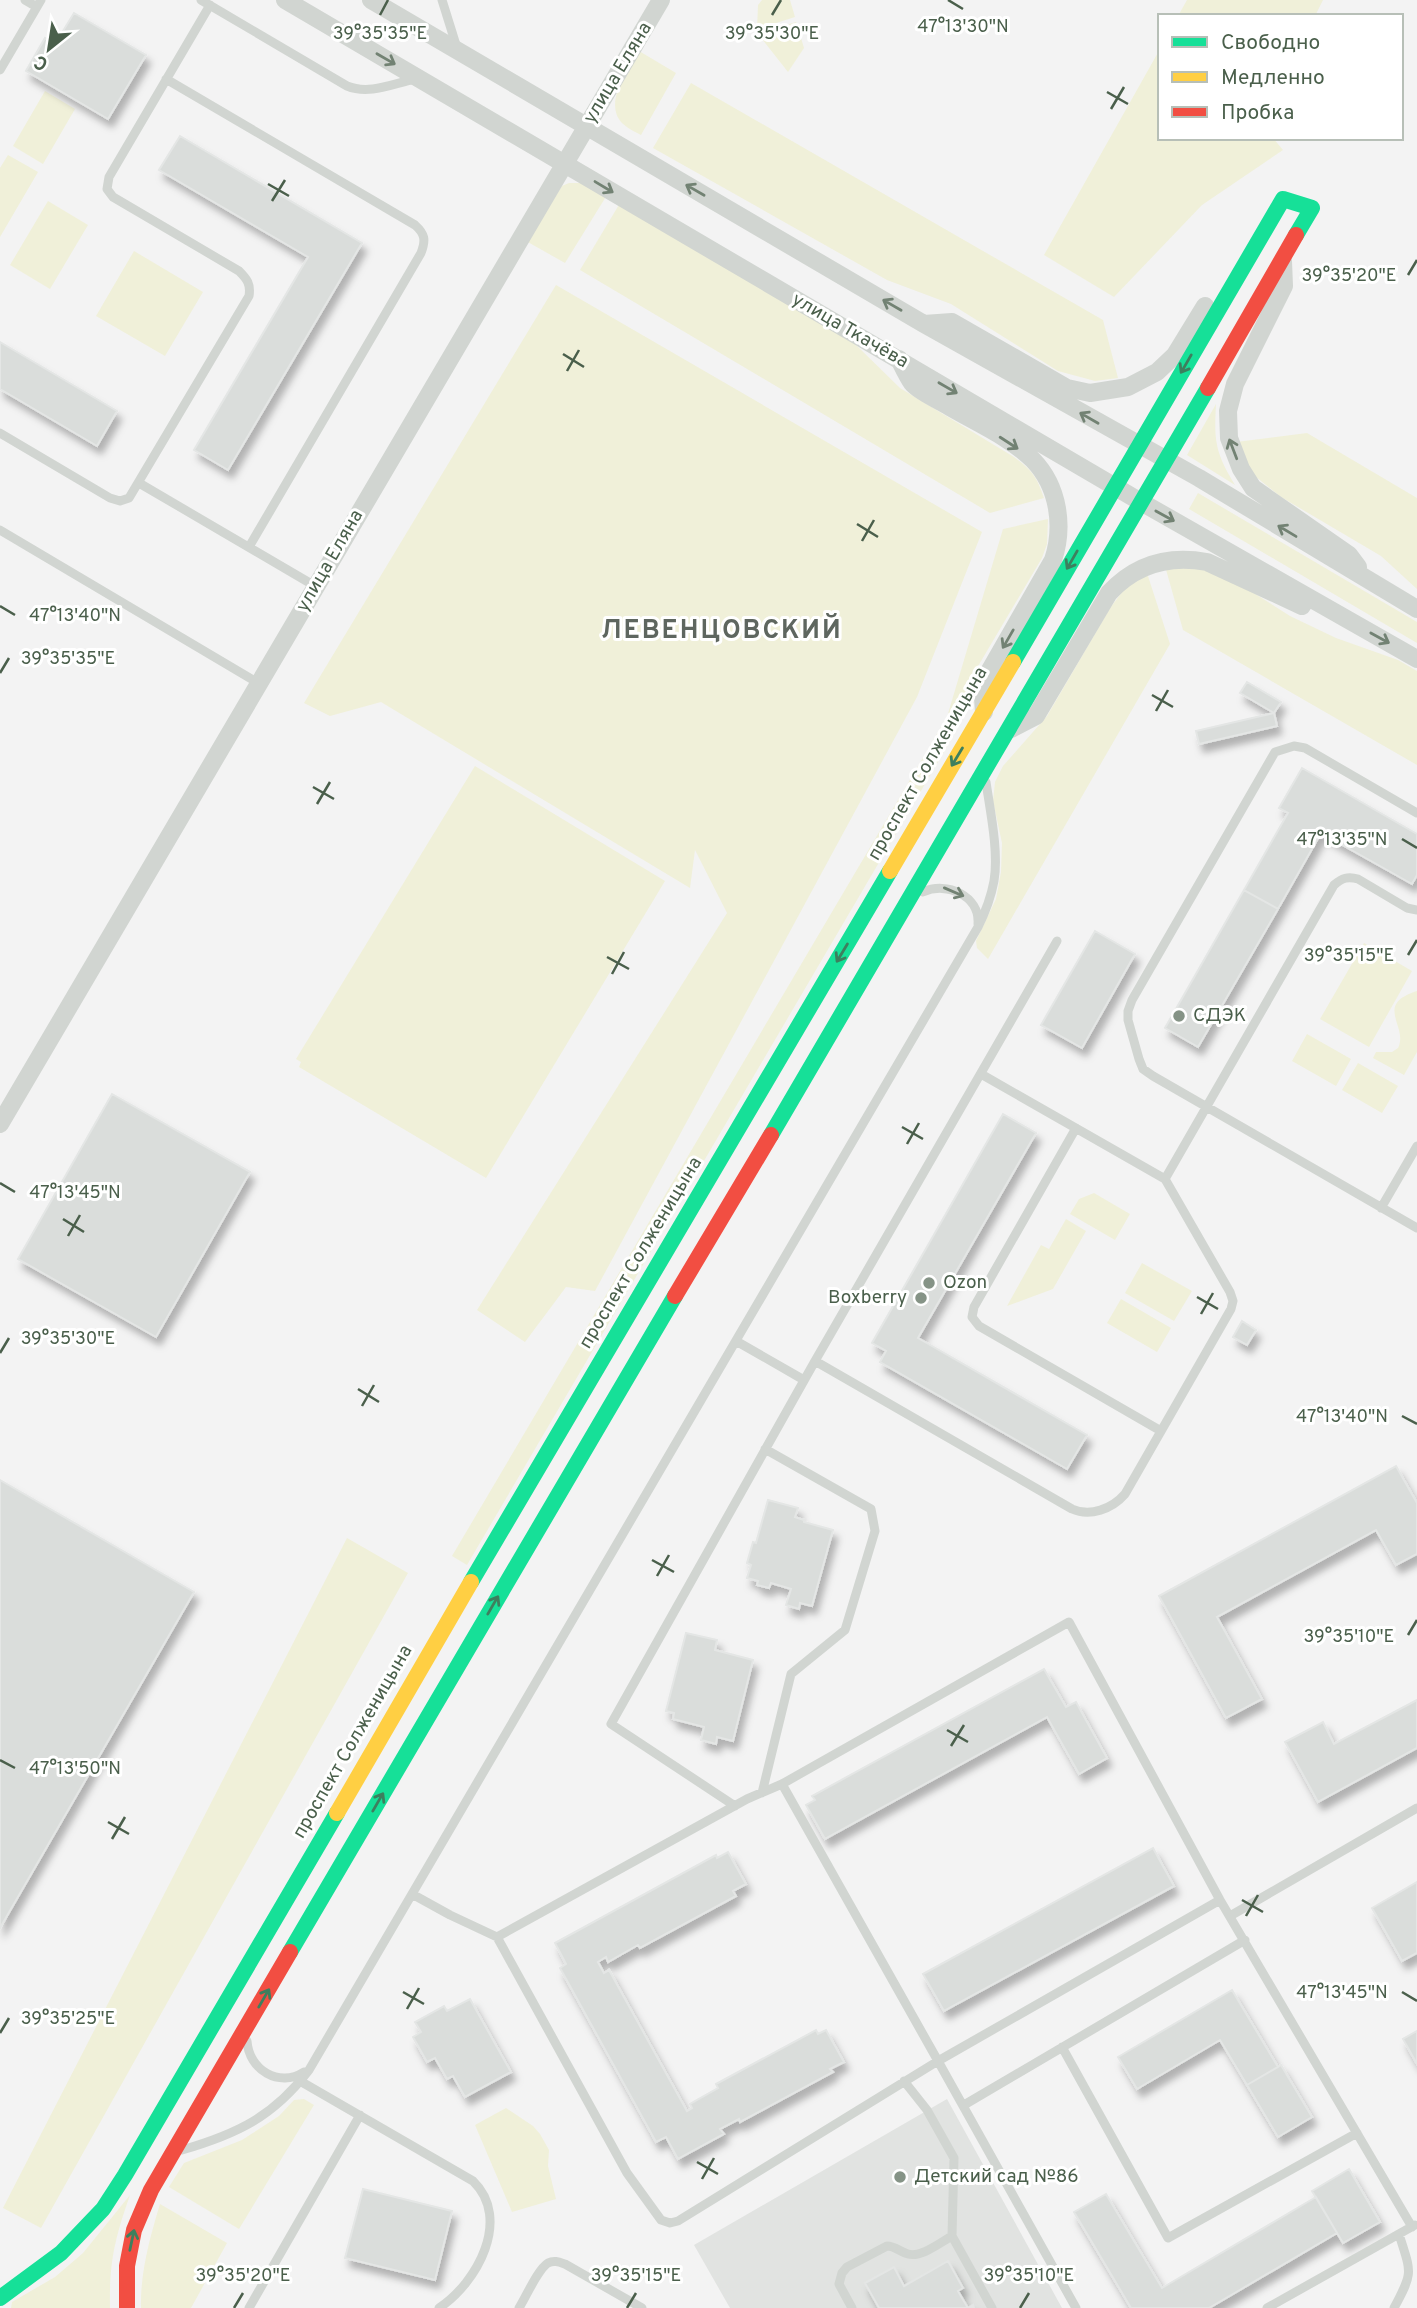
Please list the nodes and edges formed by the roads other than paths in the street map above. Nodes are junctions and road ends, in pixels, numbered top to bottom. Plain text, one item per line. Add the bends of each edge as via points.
1 (25, 0) edge
2 (201, 0) edge
3 (285, 0) edge
4 (371, 0) edge
5 (442, 0) edge
6 (661, 0) edge
7 (39, 4) edge
8 (210, 5) junction
9 (458, 51) junction
10 (0, 70) edge
11 (417, 78) junction
12 (166, 79) junction
13 (587, 126) junction
14 (563, 163) junction
15 (1255, 245) junction
16 (1283, 259) junction
17 (924, 324) junction
18 (899, 359) junction
19 (0, 433) edge
20 (1138, 445) junction
21 (1166, 460) junction
22 (139, 483) junction
23 (1115, 486) junction
24 (1141, 502) junction
25 (0, 530) edge
26 (248, 547) junction
27 (1366, 579) junction
28 (315, 586) junction
29 (1417, 610) edge
30 (1342, 617) junction
31 (1417, 659) edge
32 (258, 683) junction
33 (984, 712) junction
34 (1009, 730) junction
35 (985, 770) junction
36 (1417, 813) edge
37 (910, 901) junction
38 (1417, 910) edge
39 (978, 928) junction
40 (1057, 941) dead end
41 (981, 1074) junction
42 (1206, 1107) junction
43 (0, 1124) edge
44 (1076, 1128) junction
45 (1417, 1146) edge
46 (1165, 1179) junction
47 (1381, 1208) junction
48 (1417, 1228) edge
49 (736, 1341) junction
50 (815, 1362) junction
51 (804, 1380) junction
52 (1161, 1431) junction
53 (765, 1449) junction
54 (782, 1784) junction
55 (762, 1793) junction
56 (735, 1806) junction
57 (1417, 1808) edge
58 (412, 1894) junction
59 (1220, 1900) junction
60 (1230, 1916) junction
61 (497, 1937) junction
62 (1245, 1940) junction
63 (246, 2029) junction
64 (1062, 2047) junction
65 (938, 2061) junction
66 (309, 2070) junction
67 (300, 2081) junction
68 (904, 2081) junction
69 (964, 2105) junction
70 (360, 2115) junction
71 (1357, 2133) junction
72 (173, 2152) junction
73 (1415, 2226) edge
74 (1399, 2234) junction
75 (952, 2236) junction
76 (0, 2298) edge
77 (127, 2308) edge
78 (249, 2308) edge
79 (439, 2308) edge
80 (519, 2308) edge
81 (642, 2308) edge
82 (852, 2308) edge
83 (992, 2308) edge
84 (1076, 2308) edge
85 (1268, 2308) edge
86 (1394, 2308) edge

1 - 7 lane
2 - 8 lane
3 -> 11 street, улица Ткачёва
4 - 9 street
5 - 9 lane
6 - 13 street, улица Еляна
7 - 10 lane
8 - 11 lane via 358,91
8 - 12 lane
9 - 13 street
11 - 14 street, улица Ткачёва
12 - 22 lane via 109,177 107,189 113,197 239,271 250,288
12 - 26 lane via 415,225 426,242
13 - 14 street, улица Еляна
17 -> 13 street
14 -> 18 street, улица Ткачёва
14 - 28 street, улица Еляна
15 - 16 street, проспект Солженицына via 1283,199 1312,208
15 - 17 street via 1235,257 1175,355 1157,372 1128,387 1099,393 1076,391 952,322
15 -> 20 street, проспект Солженицына
16 - 21 street
27 -> 16 street via 1349,555 1253,488 1229,438 1228,411 1235,384 1284,286
20 -> 17 street
18 -> 23 street, улица Ткачёва
18 -> 33 street via 913,385 1032,460 1055,499 1059,542 982,684
19 - 22 lane via 110,498 129,498
20 - 21 street
20 - 23 street, проспект Солженицына
21 - 24 street
27 -> 21 street
22 - 26 lane
23 - 24 street, улица Ткачёва
23 -> 33 street, проспект Солженицына
24 -> 30 street, улица Ткачёва
24 - 34 street
25 - 32 lane
26 - 28 lane
27 - 29 street
28 - 32 street, улица Еляна
30 -> 31 street, улица Ткачёва
30 - 34 street via 1304,607 1207,562 1156,562 1122,579 1109,593 1036,716
32 - 43 street, улица Еляна
33 -> 76 street, проспект Солженицына via 125,2175 103,2209 61,2253
34 - 35 street
35 - 37 street
35 - 39 lane via 995,879
36 - 42 lane via 1305,748 1294,746 1272,756 1128,1011 1143,1069
37 -> 39 lane via 927,890 956,890 971,902
63 -> 37 street
38 - 42 lane via 1358,879 1341,879 1334,885
39 - 49 lane
40 - 41 lane
41 - 44 lane
41 - 50 lane
42 - 46 lane
42 - 47 lane
44 - 46 lane
44 - 52 lane via 972,1317 979,1326
45 - 47 lane
46 - 52 lane via 1233,1301
47 - 48 lane
49 - 51 lane
49 - 58 lane
50 - 51 lane
50 - 52 lane via 1082,1513 1118,1502
51 - 53 lane
53 - 55 lane via 871,1509 875,1531 845,1630 791,1674
53 - 56 lane via 611,1724
54 - 55 lane
54 - 59 lane via 1069,1622
54 - 65 lane
55 - 56 lane
56 - 61 lane
57 - 60 lane
58 - 61 lane
58 - 66 lane
59 - 60 lane
59 - 65 lane
60 - 62 lane
61 - 68 lane via 627,2173 661,2220 678,2221
62 - 64 lane
62 - 71 lane
63 - 66 lane via 247,2050 255,2065 268,2075 296,2078
63 - 72 street
64 - 69 lane
64 - 71 lane via 1168,2238
65 - 68 lane
65 - 69 lane
66 - 67 lane
67 - 70 lane
67 - 72 lane via 270,2111 239,2130
68 - 75 lane via 954,2158
69 - 84 lane
70 - 78 lane
70 - 79 lane via 473,2181 488,2202 489,2232 481,2262 462,2289
71 - 73 lane
77 -> 72 street via 127,2266 134,2230
73 - 74 lane
74 - 85 lane
74 - 86 lane via 1410,2271
75 - 82 lane via 917,2255 887,2245 848,2267 839,2284
75 - 83 lane
80 - 81 lane via 541,2271 556,2261

